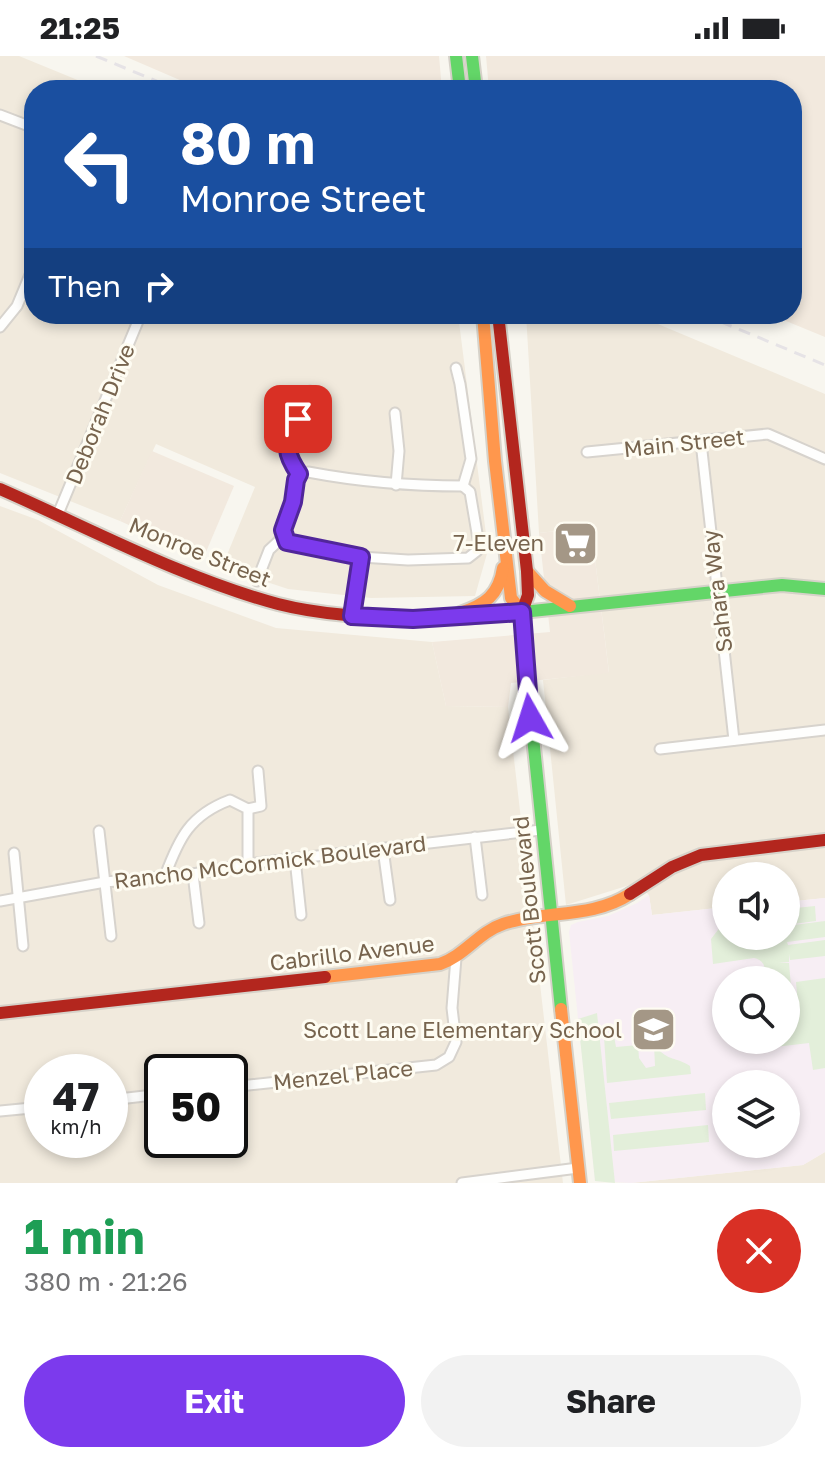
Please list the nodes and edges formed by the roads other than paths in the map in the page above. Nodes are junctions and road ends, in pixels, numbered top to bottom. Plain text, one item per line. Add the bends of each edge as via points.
1 (456, 56) edge
2 (472, 56) edge
3 (459, 80) edge
4 (475, 80) edge
5 (0, 115) edge
6 (24, 124) edge
7 (24, 289) edge
8 (137, 324) edge
9 (484, 324) edge
10 (499, 324) edge
11 (0, 327) edge
12 (456, 368) dead end
13 (310, 391) dead end
14 (395, 413) dead end
15 (701, 442) junction
16 (587, 452) dead end
17 (825, 459) edge
18 (299, 474) junction
19 (396, 485) junction
20 (463, 486) junction
21 (0, 489) edge
22 (58, 514) junction
23 (284, 536) junction
24 (505, 545) junction
25 (361, 557) junction
26 (527, 571) junction
27 (257, 581) dead end
28 (825, 589) edge
29 (717, 591) junction
30 (570, 606) junction
31 (522, 612) junction
32 (352, 616) junction
33 (441, 619) junction
34 (825, 730) edge
35 (734, 740) junction
36 (660, 749) dead end
37 (258, 771) dead end
38 (248, 809) junction
39 (541, 830) junction
40 (99, 831) dead end
41 (475, 837) junction
42 (825, 840) edge
43 (383, 849) junction
44 (14, 853) dead end
45 (295, 859) junction
46 (248, 864) junction
47 (193, 874) junction
48 (165, 876) junction
49 (105, 882) junction
50 (482, 895) dead end
51 (18, 896) junction
52 (390, 900) dead end
53 (0, 901) edge
54 (301, 915) dead end
55 (551, 916) junction
56 (199, 923) dead end
57 (111, 936) dead end
58 (23, 946) dead end
59 (456, 958) junction
60 (0, 1013) edge
61 (248, 1085) edge
62 (24, 1109) edge
63 (0, 1111) edge
64 (578, 1168) junction
65 (462, 1183) edge
66 (580, 1183) edge

1 - 3 main road
2 - 4 main road
5 - 6 street
7 - 11 street
8 - 22 street, Deborah Drive
9 - 24 main road, Scott Boulevard
10 - 26 main road, Scott Boulevard
12 - 20 street via 471,459
13 - 18 street via 287,446 287,457
14 - 19 street
15 - 16 street, Main Street
15 - 17 street, Main Street via 768,434
15 - 29 street, Sahara Way
18 - 19 street
18 - 23 street
19 - 20 street
20 - 25 street via 470,492 479,545 468,558
21 - 22 main road, Monroe Street
22 - 32 main road, Monroe Street via 203,579 279,604
23 - 25 street via 287,542
23 - 27 street via 269,550
24 - 31 main road, Scott Boulevard via 511,598
24 - 33 main road via 502,581 495,595 482,606
25 - 32 street
26 - 30 main road via 545,591
26 - 31 main road, Scott Boulevard
28 - 29 main road, Monroe Street via 782,585
29 - 30 main road, Monroe Street
29 - 35 street, Sahara Way
30 - 31 main road, Monroe Street
31 - 33 main road, Monroe Street
31 - 39 main road, Scott Boulevard
32 - 33 main road, Monroe Street
34 - 35 street
35 - 36 street
37 - 38 street via 261,806
38 - 46 street
38 - 48 street via 230,800 193,821 176,845
39 - 41 street, Rancho McCormick Boulevard
39 - 55 main road, Scott Boulevard
40 - 49 street
41 - 43 street, Rancho McCormick Boulevard
41 - 50 street
42 - 55 main road, Cabrillo Avenue via 701,855 621,900
43 - 45 street, Rancho McCormick Boulevard
43 - 52 street
44 - 51 street
45 - 46 street, Rancho McCormick Boulevard
45 - 54 street
46 - 47 street, Rancho McCormick Boulevard
47 - 48 street, Rancho McCormick Boulevard
47 - 56 street
48 - 49 street, Rancho McCormick Boulevard
49 - 51 street, Rancho McCormick Boulevard
49 - 57 street
51 - 53 street, Rancho McCormick Boulevard
51 - 58 street
55 - 59 main road, Cabrillo Avenue via 503,924
55 - 64 main road, Scott Boulevard
59 - 60 main road, Cabrillo Avenue via 440,964
59 - 61 street, Menzel Place via 456,1042 449,1057 436,1065
62 - 63 street
64 - 65 street
64 - 66 main road, Scott Boulevard

